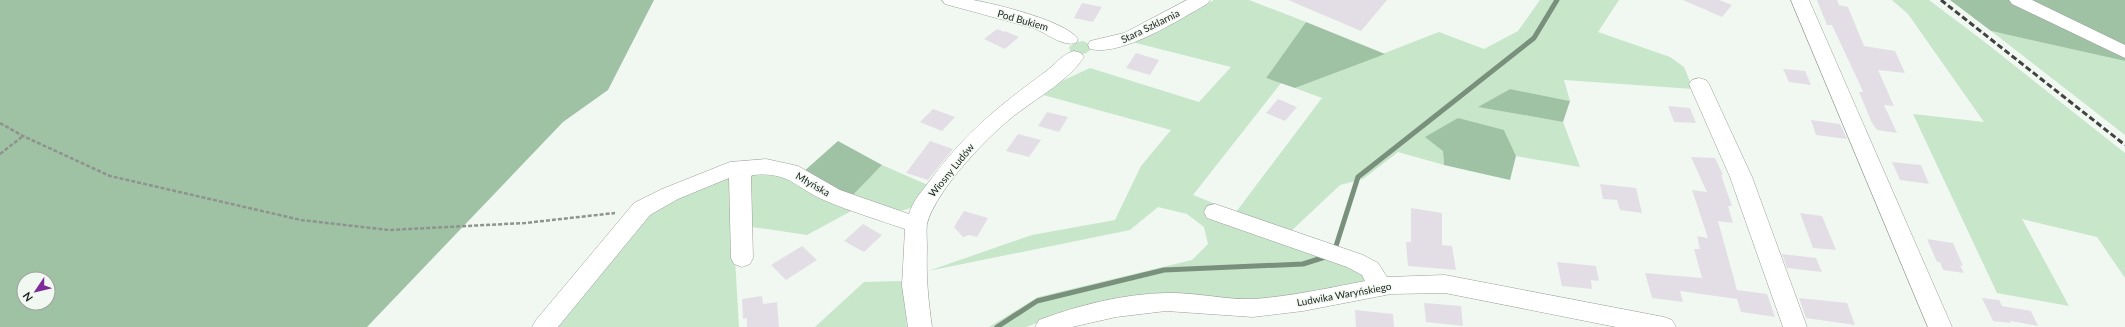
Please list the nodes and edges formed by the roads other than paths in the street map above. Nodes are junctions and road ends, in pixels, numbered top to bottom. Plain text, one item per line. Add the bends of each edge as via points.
1 (951, 0) edge
2 (1201, 0) edge
3 (1800, 0) edge
4 (2018, 0) edge
5 (1072, 48) junction
6 (2125, 52) edge
7 (1699, 84) dead end
8 (745, 168) junction
9 (1215, 212) dead end
10 (916, 225) junction
11 (742, 258) dead end
12 (1382, 287) junction
13 (544, 327) edge
14 (920, 327) edge
15 (1047, 327) edge
16 (1661, 327) edge
17 (1795, 327) edge
18 (1940, 327) edge

1 - 5 street, Pod Bukiem via 1054,29
2 - 5 street, Stara Szklarnia via 1130,38 1097,45 1096,52 1084,58
3 - 18 street
4 - 6 street
5 - 10 street, Wiosny Ludów via 1057,73 979,135 922,207
7 - 17 street via 1741,178
8 - 10 street, Młyńska via 766,166 791,171 832,195
8 - 11 street via 740,177
8 - 13 street, Młyńska via 730,169 670,194 642,209
9 - 12 street via 1355,261 1370,269
10 - 14 street, Wiosny Ludów via 914,286
12 - 15 street, Ludwika Waryńskiego via 1303,302 1252,308 1166,302 1075,316
12 - 16 street, Ludwika Waryńskiego via 1446,284

